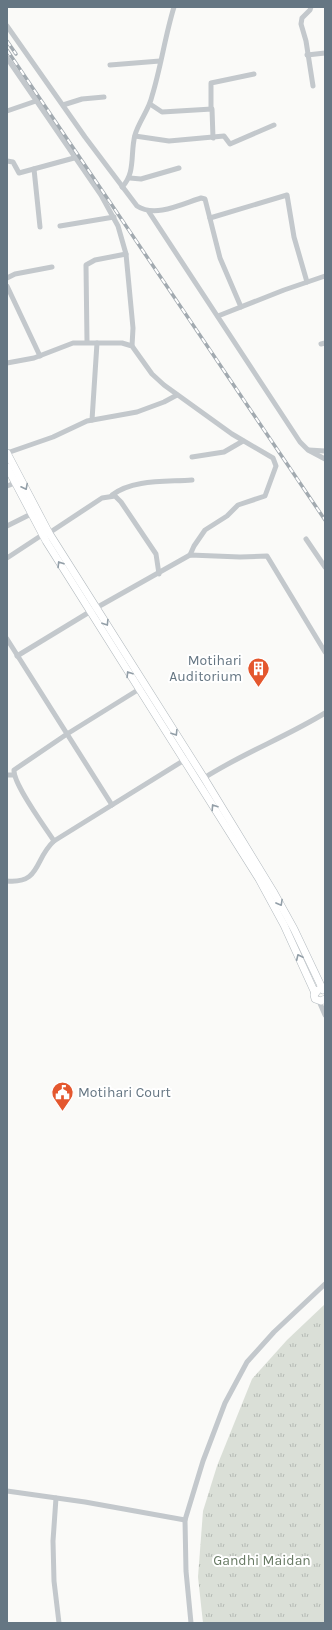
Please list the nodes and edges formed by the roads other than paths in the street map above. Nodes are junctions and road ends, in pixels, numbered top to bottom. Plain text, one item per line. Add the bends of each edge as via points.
1 (174, 7) edge
2 (311, 7) edge
3 (7, 26) edge
4 (325, 53) edge
5 (307, 55) junction
6 (7, 58) edge
7 (160, 62) junction
8 (110, 65) dead end
9 (254, 74) dead end
10 (312, 86) dead end
11 (104, 97) dead end
12 (36, 101) junction
13 (150, 104) junction
14 (63, 105) junction
15 (211, 108) junction
16 (7, 112) edge
17 (274, 125) dead end
18 (135, 136) junction
19 (213, 138) junction
20 (74, 158) junction
21 (7, 161) edge
22 (179, 168) dead end
23 (34, 169) junction
24 (130, 178) junction
25 (122, 187) junction
26 (149, 212) junction
27 (114, 218) junction
28 (210, 218) junction
29 (40, 226) dead end
30 (60, 226) dead end
31 (126, 254) junction
32 (52, 267) dead end
33 (325, 276) edge
34 (7, 278) edge
35 (307, 282) junction
36 (7, 286) edge
37 (241, 307) junction
38 (218, 316) junction
39 (87, 342) junction
40 (96, 343) junction
41 (132, 346) junction
42 (40, 356) junction
43 (7, 363) edge
44 (177, 395) junction
45 (92, 420) junction
46 (243, 442) junction
47 (308, 450) junction
48 (325, 451) edge
49 (7, 453) edge
50 (192, 457) dead end
51 (325, 459) edge
52 (7, 467) edge
53 (192, 480) dead end
54 (15, 483) junction
55 (7, 486) edge
56 (112, 496) junction
57 (31, 514) junction
58 (7, 526) edge
59 (46, 534) junction
60 (306, 539) dead end
61 (190, 555) junction
62 (7, 558) edge
63 (325, 567) edge
64 (159, 574) junction
65 (93, 610) junction
66 (7, 639) edge
67 (325, 652) edge
68 (17, 656) junction
69 (142, 688) junction
70 (325, 713) edge
71 (67, 734) junction
72 (187, 759) junction
73 (7, 775) edge
74 (14, 775) junction
75 (204, 778) junction
76 (112, 805) junction
77 (54, 841) junction
78 (7, 881) edge
79 (324, 992) edge
80 (315, 993) junction
81 (323, 1000) edge
82 (325, 1015) edge
83 (325, 1284) edge
84 (7, 1491) edge
85 (56, 1498) junction
86 (185, 1520) junction
87 (59, 1623) edge
88 (191, 1623) edge

1 - 7 street
2 - 5 street via 302,18 301,24
3 - 14 street
4 - 5 street
5 - 10 street
6 - 12 street
7 - 8 street
7 - 13 street
9 - 15 street via 211,83
11 - 14 street via 82,99
12 - 16 street
12 - 20 street
13 - 15 street via 162,112
13 - 18 street
14 - 25 street
15 - 19 street
17 - 19 street via 230,144 224,137
18 - 19 street via 169,141
18 - 24 street
20 - 23 street
20 - 27 street
21 - 23 street via 13,162 19,173
22 - 24 street via 141,179
23 - 29 street
24 - 25 street
25 - 26 street via 137,206
26 - 28 street via 203,198 206,200
26 - 38 street
27 - 30 street
27 - 31 street
28 - 35 street via 287,196 294,237
28 - 37 street via 220,258
31 - 39 street via 94,260 86,265
31 - 41 street via 133,328
32 - 34 street
33 - 35 street
35 - 37 street
36 - 42 street
37 - 38 street
38 - 47 street via 272,401
39 - 40 street
39 - 42 street via 73,343
40 - 41 street via 122,343
40 - 45 street
41 - 44 street via 152,374
42 - 43 street
44 - 45 street via 137,412
44 - 46 street
45 - 49 street
46 - 50 street via 224,452
46 - 61 street via 270,456 276,462 264,496 238,505 227,516 205,530
47 - 48 street
47 - 51 street
49 -> 59 main road
52 - 54 main road
53 - 56 street via 135,484 123,488
54 - 55 street
54 - 57 main road
56 - 59 street via 102,498
56 - 64 street via 121,502 150,544 158,559
57 - 58 street
57 - 59 main road
59 - 62 street
59 - 65 main road
60 - 63 street
61 - 64 street
61 - 67 street via 267,556
64 - 65 street
65 - 68 street
65 - 69 main road
66 - 68 street
68 - 71 street
69 - 71 street
69 - 72 main road
70 - 75 street via 232,760
71 - 74 street via 18,766
71 - 76 street
72 - 75 main road
72 - 76 street
80 -> 72 main road via 284,924
73 - 74 street
74 - 77 street
75 -> 79 main road via 281,904
76 - 77 street
77 - 78 street via 44,851 31,876 24,880
79 - 80 main road via 318,990
80 - 81 main road via 315,999
81 - 82 street
83 - 86 street via 274,1332 242,1370 212,1436
84 - 85 street
85 - 86 street
85 - 87 street via 53,1565
86 - 88 street

